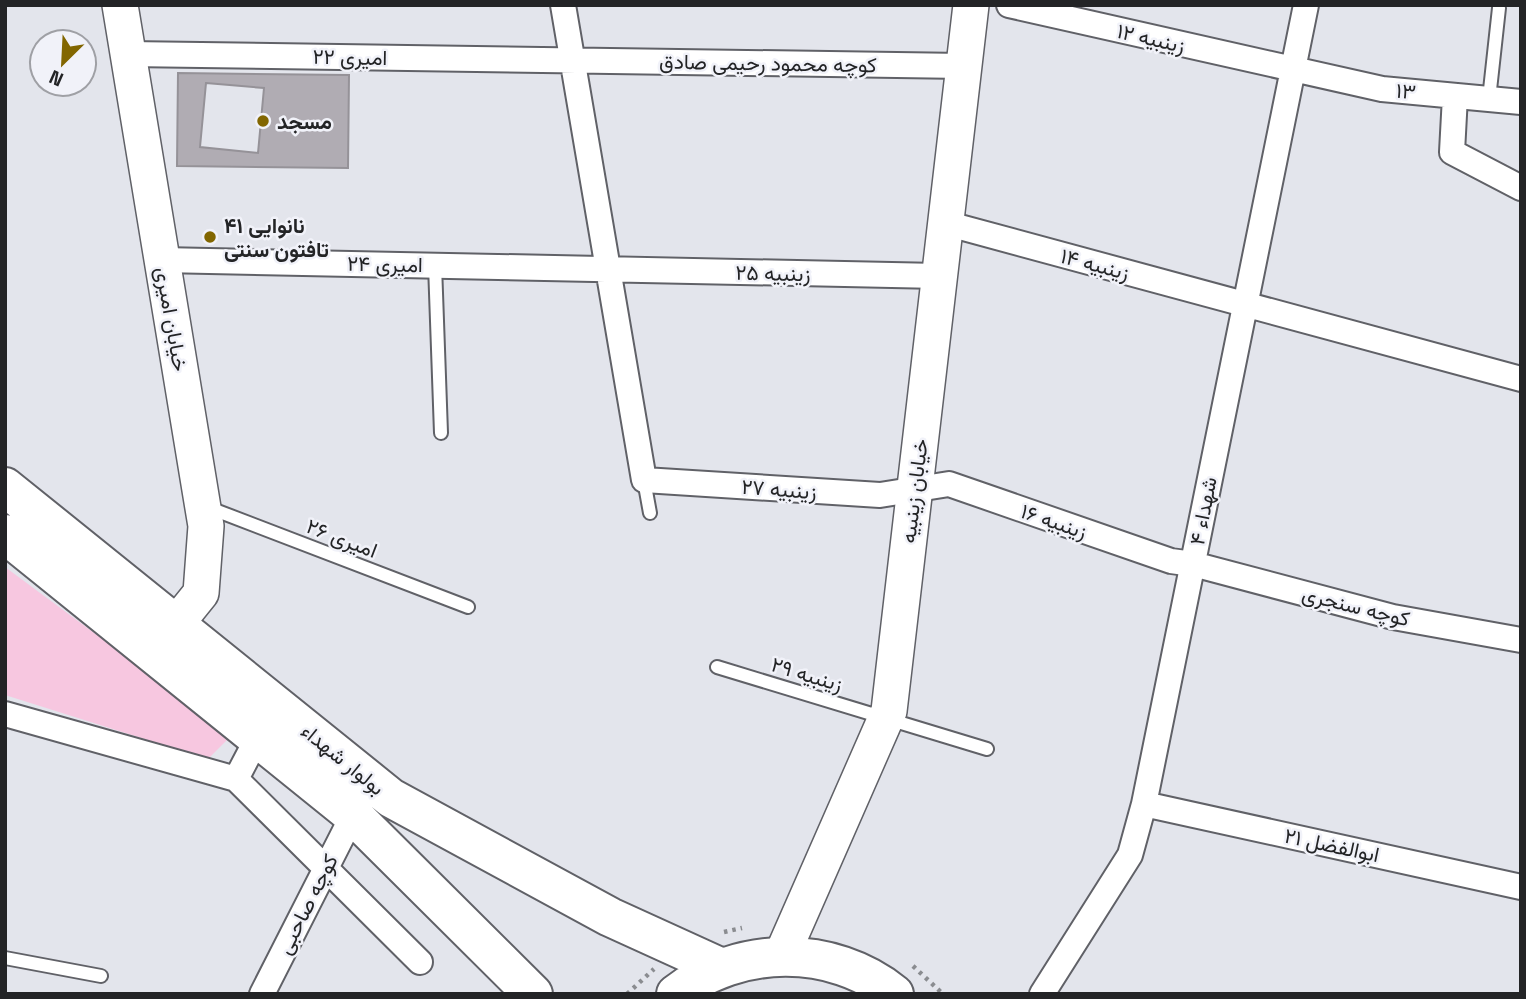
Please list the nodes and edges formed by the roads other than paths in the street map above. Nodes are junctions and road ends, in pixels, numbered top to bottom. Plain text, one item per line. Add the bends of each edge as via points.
1 (120, 5) edge
2 (563, 5) edge
3 (971, 5) edge
4 (1009, 5) edge
5 (1306, 5) edge
6 (1499, 8) dead end
7 (128, 54) junction
8 (572, 60) junction
9 (964, 66) junction
10 (1293, 70) junction
11 (1455, 96) junction
12 (1489, 99) junction
13 (1521, 102) edge
14 (1521, 188) edge
15 (945, 223) junction
16 (162, 260) junction
17 (435, 265) junction
18 (608, 269) junction
19 (939, 276) junction
20 (1245, 304) junction
21 (1521, 379) edge
22 (441, 433) dead end
23 (644, 480) junction
24 (5, 487) edge
25 (914, 490) junction
26 (203, 505) junction
27 (650, 513) dead end
28 (5, 534) edge
29 (1193, 564) junction
30 (468, 607) dead end
31 (176, 625) junction
32 (1521, 640) edge
33 (718, 667) dead end
34 (5, 714) edge
35 (885, 719) junction
36 (258, 737) junction
37 (987, 749) dead end
38 (236, 779) junction
39 (1144, 804) junction
40 (353, 815) junction
41 (326, 868) junction
42 (1521, 887) edge
43 (782, 957) junction
44 (5, 958) edge
45 (420, 962) dead end
46 (722, 968) junction
47 (102, 976) dead end
48 (262, 994) edge
49 (533, 994) edge
50 (676, 994) edge
51 (894, 994) edge
52 (1042, 994) edge

1 - 7 street, خیابان امیری
2 - 8 street
3 - 9 street, خیابان زینبیه
4 - 10 street, زینبیه ۱۲
5 - 10 street, شهداء ۴
6 - 12 lane
7 - 8 street, امیری ۲۲
7 - 16 street, خیابان امیری
8 - 9 street, کوچه محمود رحیمی صادق
8 - 18 street
9 - 15 street, خیابان زینبیه
10 - 11 street, ۱۳ via 1382,89
10 - 20 street, شهداء ۴
11 - 12 street, ۱۳
11 - 14 street via 1452,152
12 - 13 street, ۱۳
15 - 19 street, خیابان زینبیه
15 - 20 street, زینبیه ۱۴
16 - 17 street, امیری ۲۴
16 - 26 street, خیابان امیری
17 - 18 street, امیری ۲۴
17 - 22 lane
18 - 19 street, زینبیه ۲۵
18 - 23 street
19 - 25 street, خیابان زینبیه
20 - 21 street, زینبیه ۱۴
20 - 29 street, شهداء ۴
23 - 25 street, زینبیه ۲۷ via 880,495
23 - 27 lane
24 - 31 main road, بولوار شهداء
25 - 29 street, زینبیه ۱۶ via 949,484 1171,561
25 - 35 street, خیابان زینبیه
26 - 30 lane, امیری ۲۶
26 - 31 street, خیابان امیری via 201,593
28 - 36 main road, بولوار شهداء
29 - 32 street, کوچه سنجری via 1393,617
29 - 39 street, شهداء ۴
31 - 46 main road, بولوار شهداء via 391,798 610,917
33 - 35 lane, زینبیه ۲۹
34 - 38 street
35 - 37 lane, زینبیه ۲۹
35 - 43 street, خیابان زینبیه
36 - 38 street
36 - 40 main road, بولوار شهداء
38 - 41 street
39 - 42 street, ابوالفضل ۲۱
39 - 52 street, شهداء ۴ via 1130,855
40 - 41 street, کوچه صاحبی
40 - 49 main road, بولوار شهداء
41 - 45 street
41 - 48 street, کوچه صاحبی
43 - 46 main road
43 - 51 main road via 839,965
44 - 47 lane
46 - 50 main road

